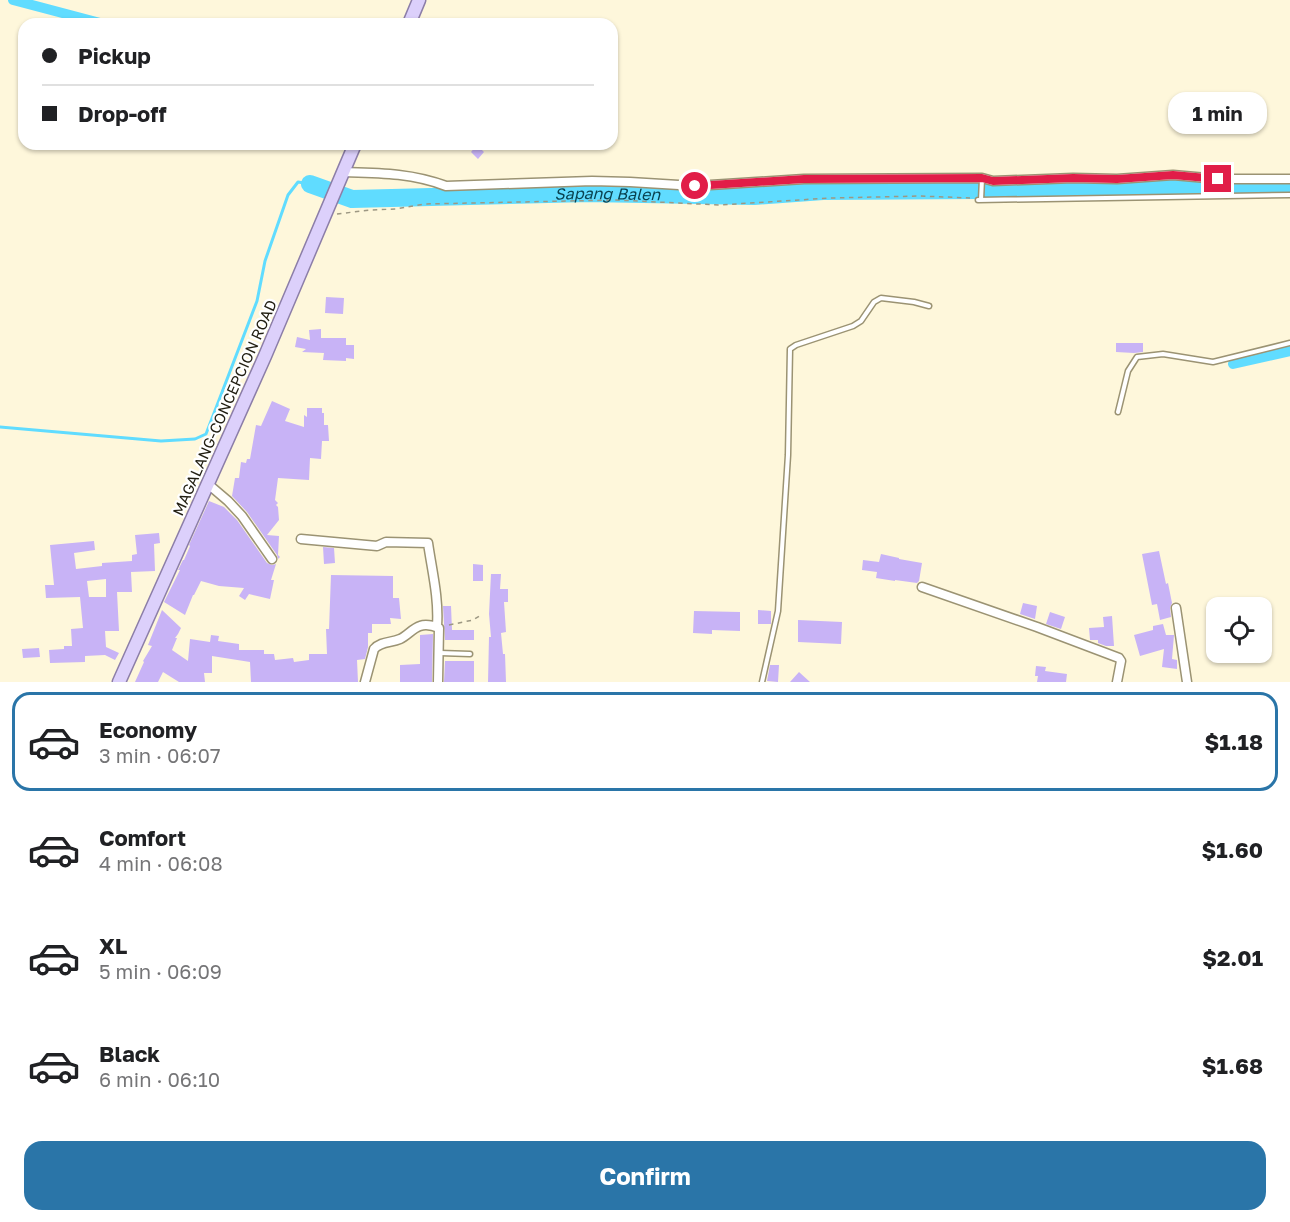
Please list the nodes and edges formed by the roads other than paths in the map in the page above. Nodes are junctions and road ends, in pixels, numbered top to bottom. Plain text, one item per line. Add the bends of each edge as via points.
1 (419, 0) edge
2 (412, 18) edge
3 (352, 150) edge
4 (341, 176) junction
5 (982, 178) junction
6 (1290, 179) edge
7 (1290, 195) edge
8 (929, 306) dead end
9 (1290, 343) edge
10 (1118, 412) dead end
11 (208, 484) junction
12 (301, 539) dead end
13 (272, 559) dead end
14 (922, 587) dead end
15 (1176, 608) dead end
16 (438, 627) junction
17 (439, 653) junction
18 (470, 654) dead end
19 (119, 682) edge
20 (365, 682) edge
21 (438, 682) edge
22 (762, 682) edge
23 (1117, 682) edge
24 (1187, 682) edge

1 - 2 main road
3 - 4 main road, MAGALANG-CONCEPCION ROAD
4 - 5 street via 411,176 446,186 592,181 695,186 804,179
4 - 11 main road, MAGALANG-CONCEPCION ROAD
5 - 6 street via 993,181 1173,175
5 - 7 lane via 979,200
8 - 22 lane via 881,298 854,326 790,349 778,611
9 - 10 lane via 1213,362 1163,354 1137,357 1128,371
11 - 13 street via 242,516
11 - 19 main road, MAGALANG-CONCEPCION ROAD
12 - 16 street via 377,546 386,542 428,543 437,588
14 - 23 street via 1119,658
15 - 24 street
16 - 17 street
16 - 20 street via 421,625 397,641 377,645
17 - 18 lane
17 - 21 street

